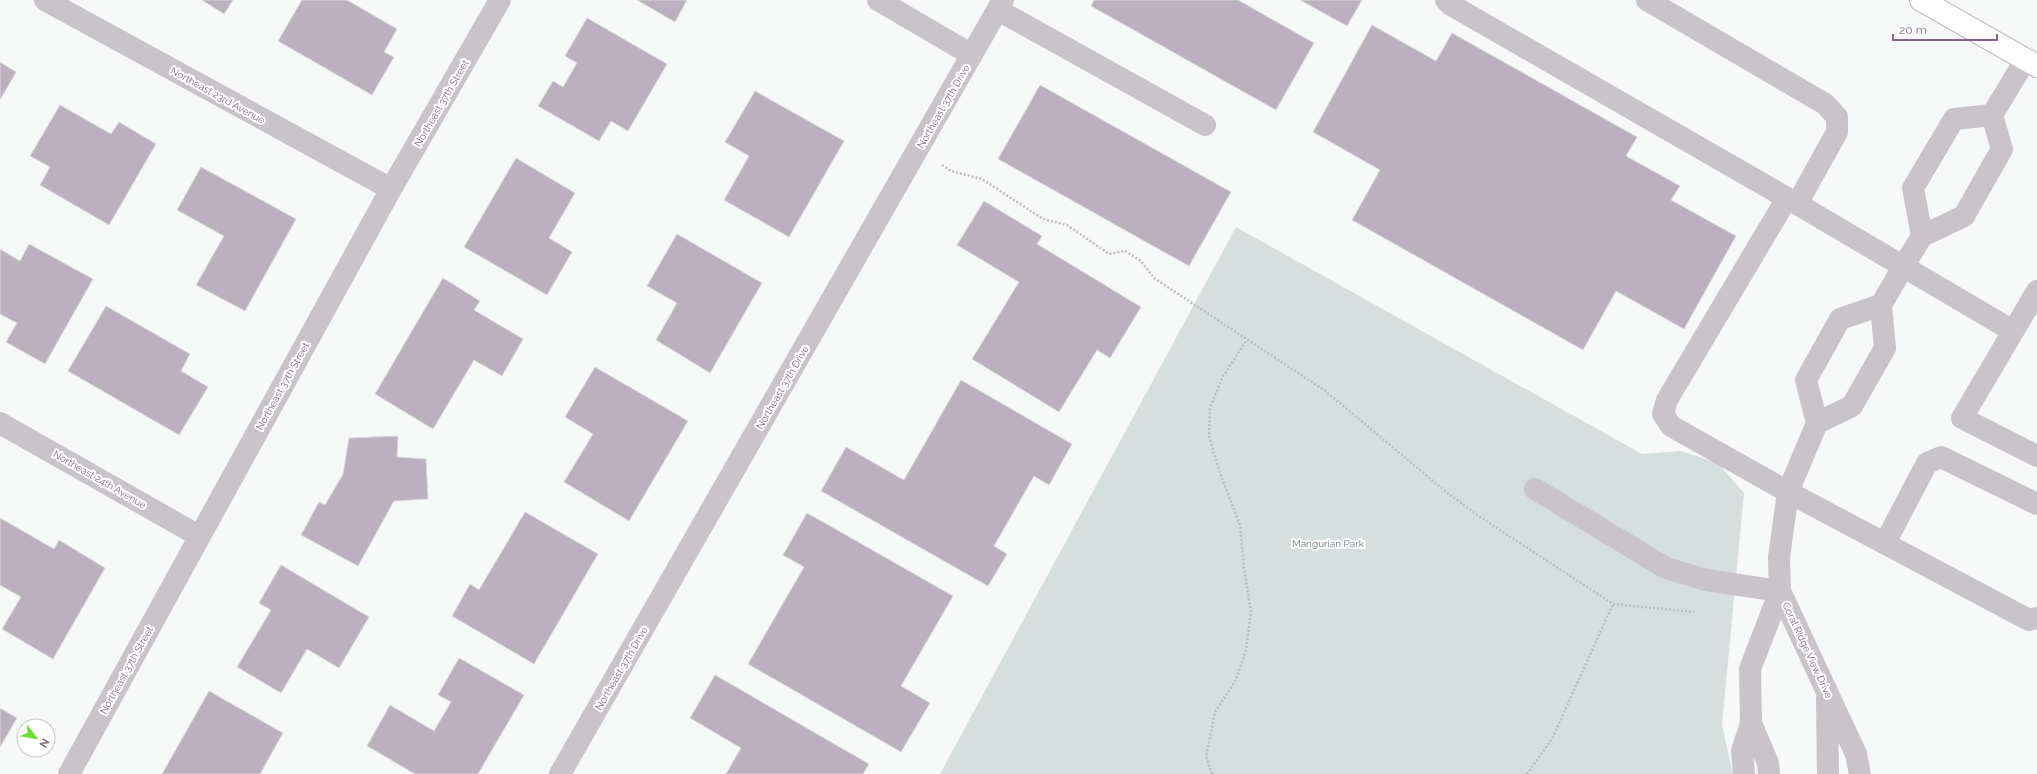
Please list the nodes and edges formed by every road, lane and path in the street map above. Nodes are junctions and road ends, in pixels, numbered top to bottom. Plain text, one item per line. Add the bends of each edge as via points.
1 (45, 0) edge
2 (500, 0) edge
3 (878, 0) edge
4 (1446, 0) edge
5 (1648, 0) edge
6 (1921, 0) edge
7 (1001, 5) edge
8 (972, 55) junction
9 (2033, 60) edge
10 (1992, 115) junction
11 (1205, 125) dead end
12 (918, 150) junction
13 (391, 189) junction
14 (1792, 201) junction
15 (1922, 236) junction
16 (1903, 267) junction
17 (2037, 292) edge
18 (1881, 305) junction
19 (2013, 331) junction
20 (1246, 341) junction
21 (0, 423) edge
22 (1817, 423) junction
23 (2037, 456) edge
24 (1535, 489) dead end
25 (1788, 492) junction
26 (2037, 504) edge
27 (199, 536) junction
28 (1885, 543) junction
29 (1780, 592) junction
30 (1613, 604) junction
31 (1694, 612) dead end
32 (2037, 618) edge
33 (1827, 691) junction
34 (1751, 723) junction
35 (69, 774) edge
36 (560, 774) edge
37 (1212, 774) edge
38 (1527, 774) edge
39 (1744, 774) edge
40 (1770, 774) edge
41 (1828, 774) edge
42 (1860, 774) edge

1 - 13 street, Northeast 23rd Avenue
2 - 13 street, Northeast 37th Street
3 - 8 street
4 - 14 street
5 - 14 street via 1826,104 1837,117 1837,132
6 - 9 main road
7 - 8 street, Northeast 37th Drive
7 - 11 street
8 - 12 street, Northeast 37th Drive
9 - 10 street
10 - 15 street via 2002,149 1964,216
10 - 15 street via 1954,119 1913,188
12 - 20 path via 951,171 982,179 1043,220 1067,224 1109,254 1125,251 1141,261 1154,278
12 - 36 street, Northeast 37th Drive
13 - 27 street, Northeast 37th Street
14 - 16 street
14 - 25 street via 1667,400 1664,414 1671,426
15 - 16 street
16 - 18 street
16 - 19 street
17 - 19 street
18 - 22 street via 1885,348 1852,406
18 - 22 street via 1840,319 1806,380
19 - 23 street via 1962,418
20 - 30 path via 1324,390 1477,515
20 - 37 path via 1222,378 1210,408 1209,436 1240,526 1251,612 1246,650 1236,680 1215,712 1206,756
21 - 27 street, Northeast 24th Avenue
22 - 25 street
24 - 29 street via 1666,568 1706,580
25 - 28 street
25 - 29 street via 1780,557
26 - 28 street via 1941,457 1927,463
27 - 35 street, Northeast 37th Street
28 - 32 street via 2029,620
29 - 33 street, Coral Ridge View Drive
29 - 34 street, Coral Ridge View Drive via 1750,669
30 - 31 path
30 - 38 path via 1552,739
33 - 41 street
33 - 42 street, Coral Ridge View Drive via 1856,754
34 - 39 street, Coral Ridge View Drive via 1742,751
34 - 40 street

